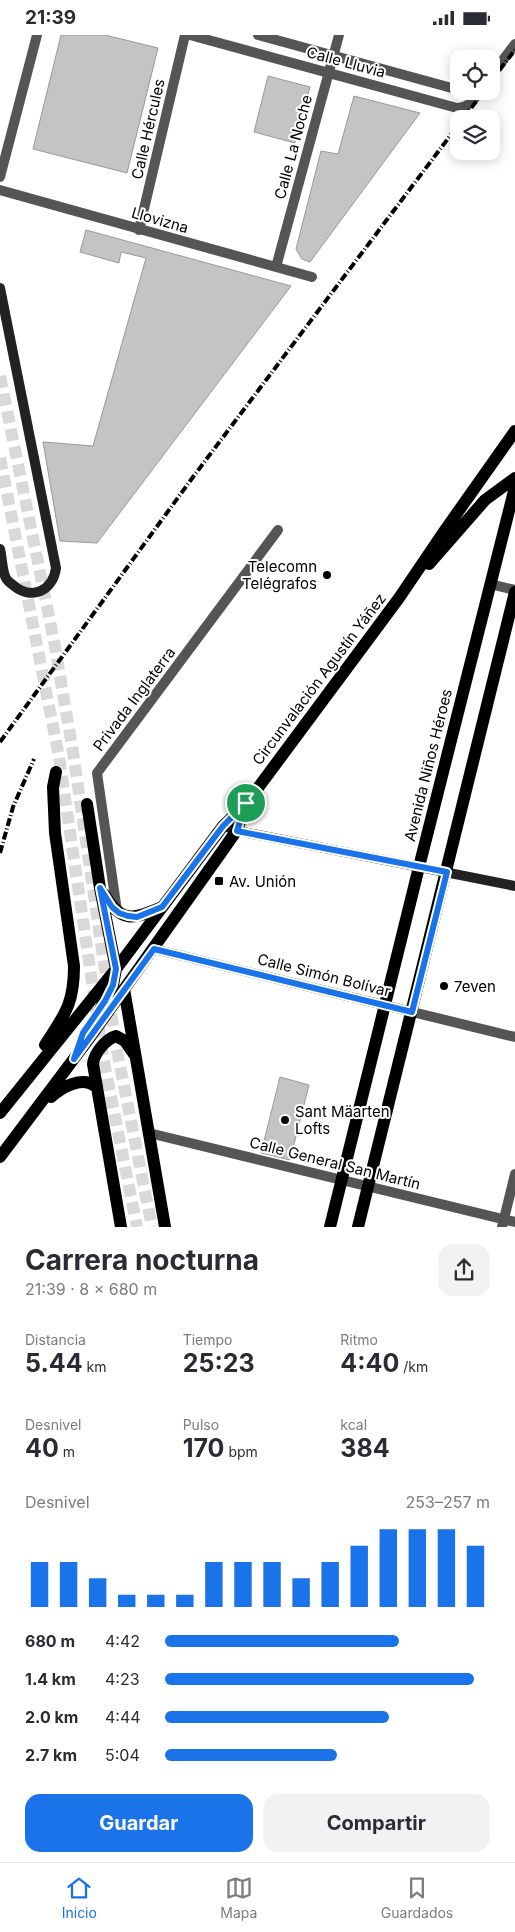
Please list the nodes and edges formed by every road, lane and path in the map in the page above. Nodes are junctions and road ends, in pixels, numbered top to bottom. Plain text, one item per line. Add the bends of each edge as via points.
1 (37, 35) edge
2 (185, 35) edge
3 (190, 35) edge
4 (258, 35) edge
5 (339, 35) edge
6 (515, 44) edge
7 (334, 56) junction
8 (500, 64) edge
9 (330, 73) junction
10 (450, 88) edge
11 (471, 100) edge
12 (0, 177) edge
13 (0, 190) edge
14 (139, 229) junction
15 (276, 267) junction
16 (312, 277) dead end
17 (0, 288) edge
18 (515, 431) edge
19 (515, 478) edge
20 (515, 487) edge
21 (278, 530) dead end
22 (0, 549) edge
23 (490, 584) junction
24 (515, 591) edge
25 (399, 598) junction
26 (56, 772) dead end
27 (246, 803) junction
28 (87, 804) dead end
29 (223, 826) junction
30 (237, 831) junction
31 (419, 867) junction
32 (447, 872) junction
33 (515, 886) edge
34 (100, 888) junction
35 (162, 907) junction
36 (117, 912) junction
37 (154, 949) junction
38 (116, 969) junction
39 (124, 989) junction
40 (385, 1005) junction
41 (412, 1012) junction
42 (515, 1037) edge
43 (135, 1055) junction
44 (74, 1059) junction
45 (95, 1086) junction
46 (19, 1087) junction
47 (0, 1113) edge
48 (25, 1124) junction
49 (149, 1133) junction
50 (0, 1157) edge
51 (515, 1174) edge
52 (342, 1180) junction
53 (368, 1187) junction
54 (515, 1222) edge
55 (503, 1223) edge
56 (122, 1227) edge
57 (165, 1227) edge
58 (330, 1227) edge
59 (358, 1227) edge

1 - 12 street
2 - 14 street, Calle Hércules
3 - 9 street, Calle Lluvia
4 - 7 street, Calle Lluvia
5 - 7 street, Calle La Noche
6 - 8 street
7 - 9 street, Calle La Noche
7 - 10 street, Calle Lluvia
9 - 11 street, Calle Lluvia via 457,108 464,108
9 - 15 street, Calle La Noche
13 - 14 street, Llovizna
14 - 15 street, Llovizna
15 - 16 street, Llovizna
17 - 22 main road via 56,568 51,584 39,592 20,590 5,577
18 - 25 main road, Circunvalación Agustín Yáñez
19 - 25 main road, Circunvalación Agustín Yáñez via 485,500
20 - 23 main road, Avenida Niños Héroes
21 - 36 street, Privada Inglaterra via 98,773
23 - 24 street
23 - 31 main road, Avenida Niños Héroes
24 - 32 main road
25 - 27 main road, Circunvalación Agustín Yáñez
26 - 46 main road via 53,787 55,833 74,982 66,1011
27 - 29 main road, Circunvalación Agustín Yáñez
27 - 30 main road, Circunvalación Agustín Yáñez
28 - 34 main road
29 - 30 main road
29 - 35 main road, Circunvalación Agustín Yáñez
30 - 31 main road
30 - 37 main road, Circunvalación Agustín Yáñez
31 - 32 main road
31 - 40 main road, Avenida Niños Héroes
32 - 33 main road
32 - 41 main road
34 - 36 main road
34 - 38 main road
35 - 36 main road via 137,917
35 - 38 main road, Circunvalación Agustín Yáñez
37 - 39 main road, Circunvalación Agustín Yáñez
37 - 40 street, Calle Simón Bolívar
38 - 44 main road via 113,985 83,1033
38 - 46 main road, Circunvalación Agustín Yáñez
39 - 43 main road
39 - 44 main road, Circunvalación Agustín Yáñez
40 - 41 street, Calle Simón Bolívar
40 - 52 main road, Avenida Niños Héroes
41 - 42 street, Calle Simón Bolívar
41 - 53 main road
43 - 45 main road via 120,1037 111,1037 93,1059
43 - 49 main road
44 - 48 main road, Circunvalación Agustín Yáñez
45 - 48 main road via 87,1081 62,1089
45 - 56 main road
46 - 47 main road, Circunvalación Agustín Yáñez
48 - 50 main road, Circunvalación Agustín Yáñez
49 - 52 street, Calle General San Martín
49 - 57 main road
51 - 55 street
52 - 53 street, Calle General San Martín
52 - 58 main road, Avenida Niños Héroes
53 - 55 street, Calle General San Martín
53 - 59 main road
54 - 55 street, Calle General San Martín

